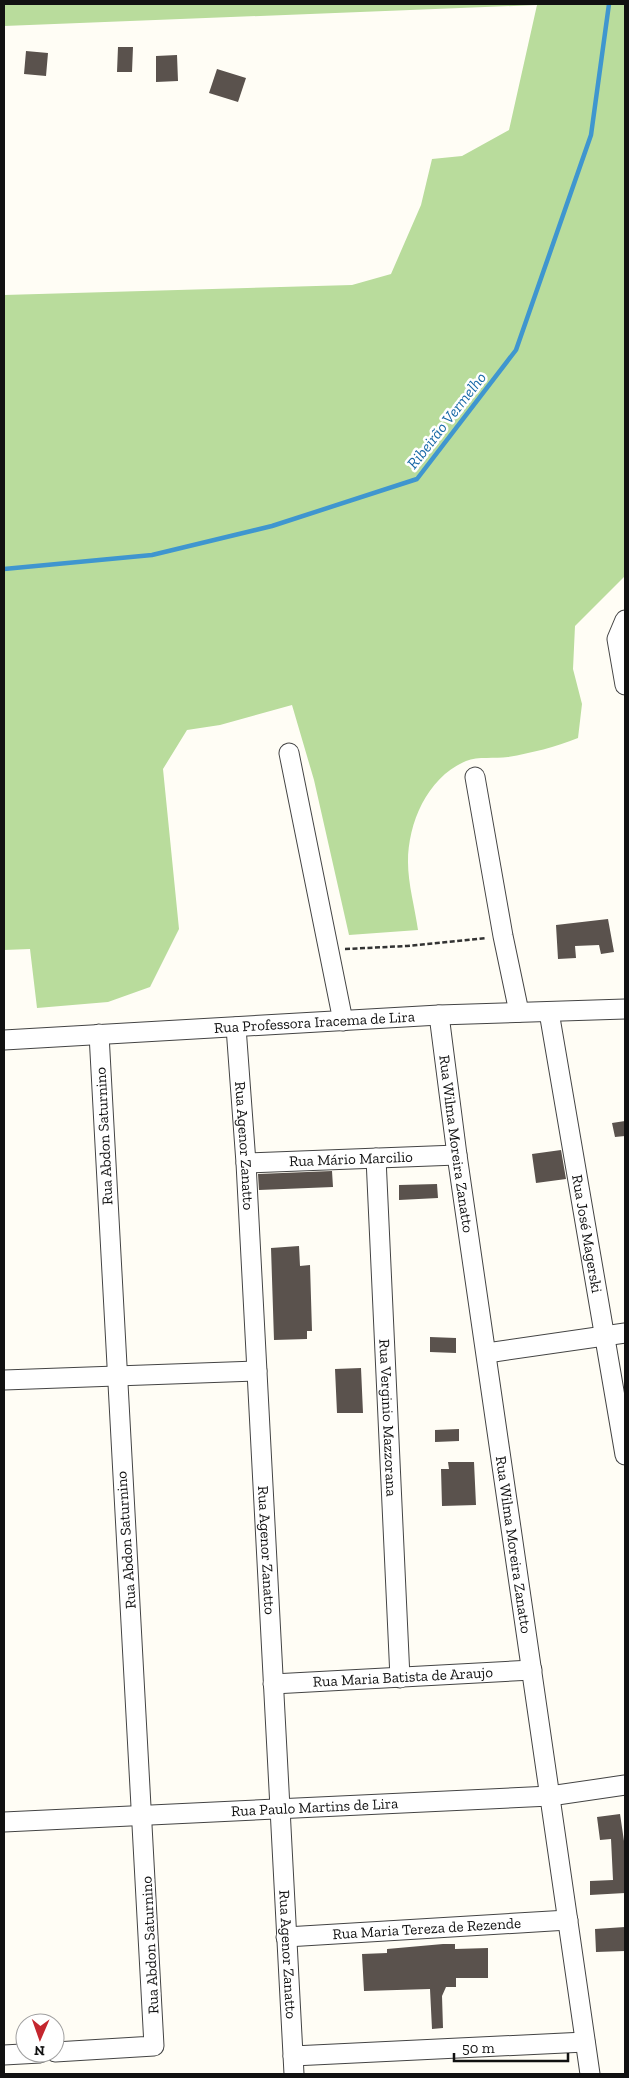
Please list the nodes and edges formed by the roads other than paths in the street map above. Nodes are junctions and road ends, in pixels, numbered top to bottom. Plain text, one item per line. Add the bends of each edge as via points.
1 (625, 620) edge
2 (625, 685) edge
3 (289, 753) dead end
4 (475, 777) dead end
5 (625, 1009) edge
6 (519, 1012) junction
7 (549, 1012) junction
8 (439, 1015) junction
9 (343, 1020) junction
10 (236, 1027) junction
11 (99, 1034) junction
12 (4, 1040) edge
13 (457, 1156) junction
14 (376, 1158) junction
15 (246, 1164) junction
16 (625, 1333) edge
17 (605, 1336) junction
18 (487, 1353) junction
19 (257, 1371) junction
20 (116, 1376) junction
21 (4, 1380) edge
22 (625, 1455) edge
23 (532, 1670) junction
24 (400, 1678) junction
25 (273, 1684) junction
26 (625, 1785) edge
27 (550, 1796) junction
28 (280, 1810) junction
29 (144, 1816) junction
30 (4, 1822) edge
31 (568, 1920) junction
32 (286, 1937) junction
33 (585, 2042) junction
34 (65, 2051) edge
35 (293, 2065) edge
36 (590, 2074) edge

1 - 2 street via 617,639
3 - 9 street
4 - 6 street
5 - 7 street, Rua Professora Iracema de Lira
6 - 7 street, Rua Professora Iracema de Lira
6 - 8 street, Rua Professora Iracema de Lira
7 - 17 street, Rua José Magerski
8 - 9 street, Rua Professora Iracema de Lira
8 - 13 street, Rua Wilma Moreira Zanatto
9 - 10 street, Rua Professora Iracema de Lira
10 - 11 street, Rua Professora Iracema de Lira
10 - 15 street, Rua Agenor Zanatto
11 - 12 street, Rua Professora Iracema de Lira
11 - 20 street, Rua Abdon Saturnino
13 - 14 street, Rua Mário Marcilio
13 - 18 street, Rua Wilma Moreira Zanatto
14 - 15 street, Rua Mário Marcilio
14 - 24 street, Rua Verginio Mazzorana
15 - 19 street, Rua Agenor Zanatto
16 - 17 street
17 - 18 street
17 - 22 street, Rua José Magerski
18 - 23 street, Rua Wilma Moreira Zanatto
19 - 20 street
19 - 25 street, Rua Agenor Zanatto
20 - 21 street
20 - 29 street, Rua Abdon Saturnino
23 - 24 street, Rua Maria Batista de Araujo
23 - 27 street, Rua Wilma Moreira Zanatto
24 - 25 street, Rua Maria Batista de Araujo
25 - 28 street, Rua Agenor Zanatto
26 - 27 street, Rua Paulo Martins de Lira
27 - 28 street, Rua Paulo Martins de Lira
27 - 31 street, Rua Wilma Moreira Zanatto
28 - 29 street, Rua Paulo Martins de Lira
28 - 32 street, Rua Agenor Zanatto
29 - 30 street, Rua Paulo Martins de Lira
29 - 34 street, Rua Abdon Saturnino via 154,2046
31 - 32 street, Rua Maria Tereza de Rezende
31 - 33 street, Rua Wilma Moreira Zanatto
32 - 35 street, Rua Agenor Zanatto
33 - 35 street
33 - 36 street, Rua Wilma Moreira Zanatto

